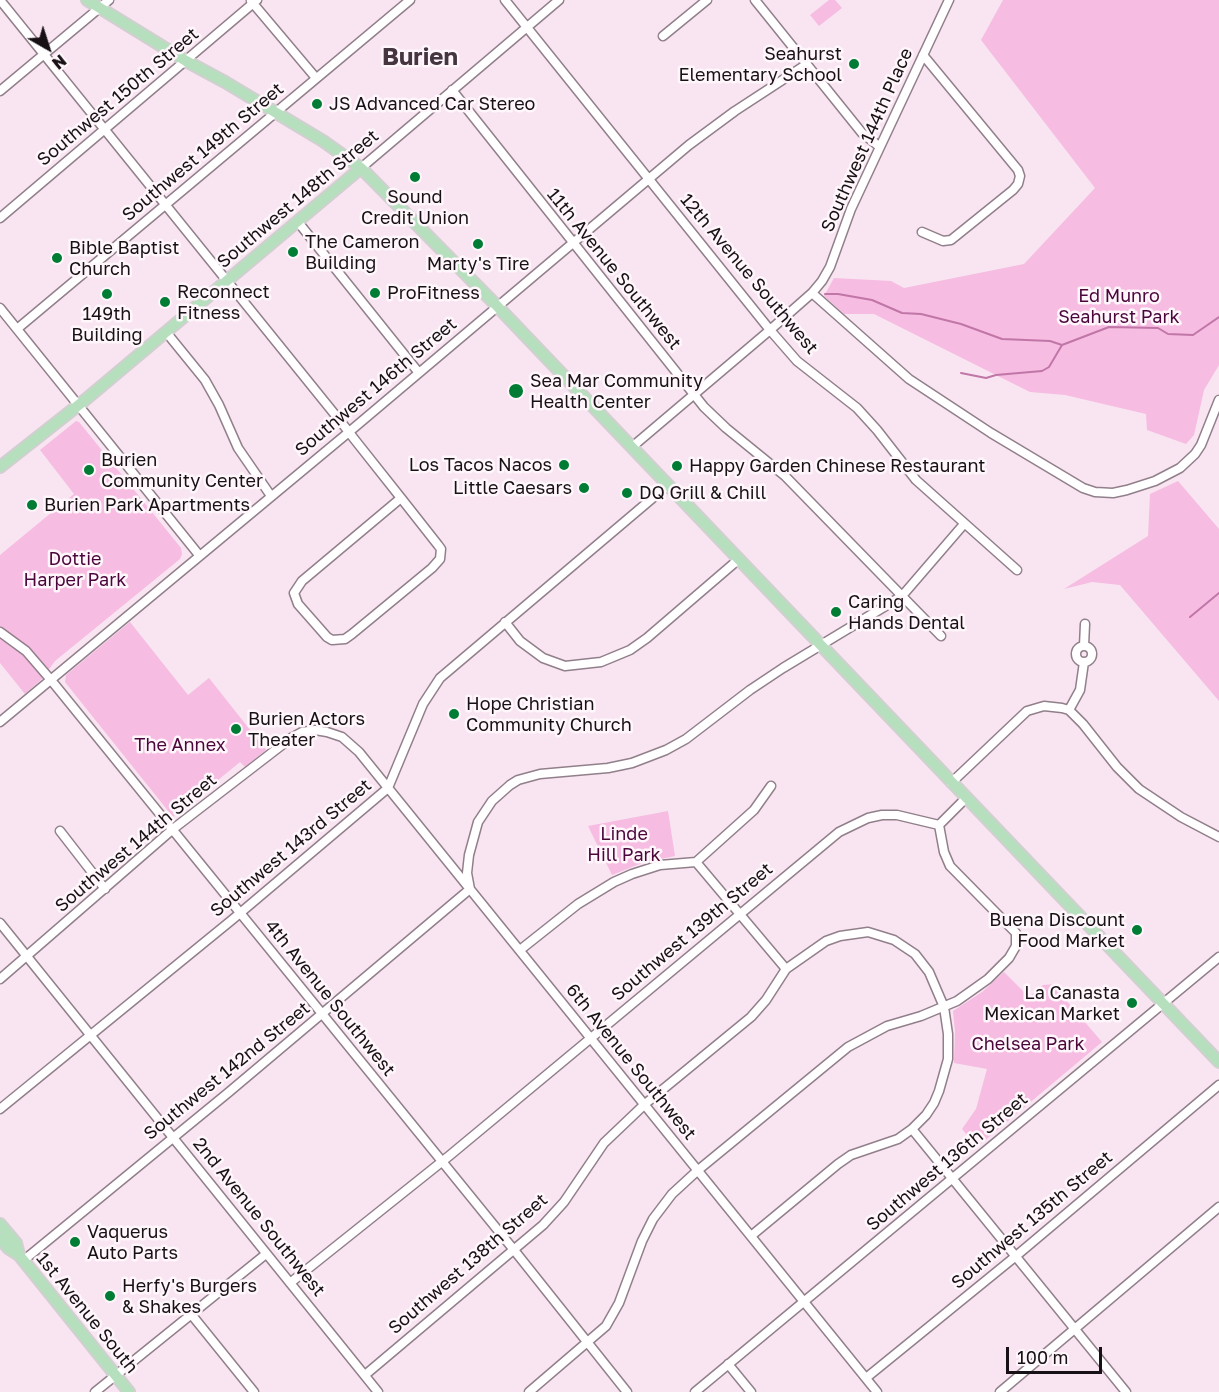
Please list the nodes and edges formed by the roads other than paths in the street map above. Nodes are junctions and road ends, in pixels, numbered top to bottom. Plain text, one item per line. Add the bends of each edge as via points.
1 (0, 0) edge
2 (87, 0) edge
3 (109, 0) edge
4 (410, 0) edge
5 (506, 0) edge
6 (559, 0) edge
7 (706, 0) edge
8 (755, 0) edge
9 (949, 0) edge
10 (254, 1) edge
11 (100, 8) junction
12 (527, 27) junction
13 (663, 36) dead end
14 (44, 54) junction
15 (923, 55) junction
16 (186, 61) junction
17 (807, 64) junction
18 (316, 78) junction
19 (452, 90) junction
20 (0, 91) edge
21 (276, 114) junction
22 (105, 130) junction
23 (880, 147) junction
24 (361, 168) junction
25 (650, 180) junction
26 (165, 206) junction
27 (0, 218) edge
28 (298, 222) junction
29 (922, 232) dead end
30 (572, 243) junction
31 (226, 281) junction
32 (812, 293) junction
33 (497, 306) junction
34 (0, 308) edge
35 (17, 329) junction
36 (770, 330) junction
37 (166, 332) junction
38 (419, 373) junction
39 (694, 395) junction
40 (1219, 400) edge
41 (78, 405) junction
42 (349, 432) junction
43 (632, 447) junction
44 (0, 467) edge
45 (668, 485) junction
46 (271, 496) junction
47 (401, 498) junction
48 (964, 524) junction
49 (199, 555) junction
50 (739, 559) junction
51 (1017, 570) dead end
52 (902, 596) junction
53 (505, 622) junction
54 (1085, 624) dead end
55 (0, 632) edge
56 (941, 636) dead end
57 (820, 644) junction
58 (51, 680) junction
59 (1069, 710) junction
60 (0, 722) edge
61 (359, 752) joint
62 (951, 783) junction
63 (771, 786) dead end
64 (388, 788) junction
65 (966, 798) junction
66 (939, 825) junction
67 (173, 829) junction
68 (60, 831) dead end
69 (1219, 837) edge
70 (696, 862) junction
71 (105, 888) junction
72 (470, 889) junction
73 (240, 913) junction
74 (739, 914) junction
75 (0, 923) edge
76 (520, 951) junction
77 (26, 957) junction
78 (1219, 957) edge
79 (786, 969) junction
80 (0, 979) edge
81 (1163, 1003) junction
82 (944, 1006) junction
83 (322, 1014) junction
84 (90, 1036) junction
85 (592, 1038) junction
86 (1219, 1062) edge
87 (1219, 1085) edge
88 (645, 1104) junction
89 (0, 1109) edge
90 (912, 1130) junction
91 (172, 1136) junction
92 (442, 1162) junction
93 (697, 1171) junction
94 (953, 1179) junction
95 (1219, 1207) edge
96 (0, 1224) edge
97 (751, 1236) junction
98 (0, 1238) edge
99 (514, 1250) junction
100 (266, 1254) junction
101 (1016, 1256) junction
102 (21, 1257) junction
103 (290, 1283) junction
104 (805, 1302) junction
105 (191, 1314) junction
106 (1076, 1329) junction
107 (587, 1343) junction
108 (728, 1364) junction
109 (116, 1375) junction
110 (365, 1375) junction
111 (866, 1378) junction
112 (95, 1392) edge
113 (129, 1392) edge
114 (254, 1392) edge
115 (378, 1392) edge
116 (529, 1392) edge
117 (627, 1392) edge
118 (695, 1392) edge
119 (751, 1392) edge
120 (877, 1392) edge
121 (1000, 1392) edge
122 (1126, 1392) edge

1 - 14 street
2 - 11 main road
3 - 11 street
4 - 18 street, Southwest 149th Street
5 - 12 street, 12th Avenue Southwest
6 - 12 street, Southwest 148th Street
7 - 13 street
8 - 17 street
9 - 15 street, Southwest 144th Place
10 - 16 street, Southwest 150th Street
10 - 18 street
11 - 14 street
11 - 16 main road
12 - 19 street, Southwest 148th Street
12 - 25 street, 12th Avenue Southwest
14 - 20 street
14 - 22 street
15 - 23 street, Southwest 144th Place
15 - 29 street via 1020,176 1013,190 951,240 943,241
16 - 21 main road
16 - 22 street, Southwest 150th Street
17 - 23 street via 862,133
17 - 25 street, Southwest 146th Street via 712,126
18 - 21 street, Southwest 149th Street
19 - 24 street, Southwest 148th Street
19 - 30 street, 11th Avenue Southwest
21 - 24 main road
21 - 26 street, Southwest 149th Street
22 - 26 street
22 - 27 street, Southwest 150th Street
23 - 32 street, Southwest 144th Place via 830,267
24 - 28 main road, Southwest 148th Street
24 - 33 main road
25 - 30 street, Southwest 146th Street
25 - 36 street, 12th Avenue Southwest
26 - 31 street
26 - 35 street, Southwest 149th Street
28 - 31 main road, Southwest 148th Street
28 - 38 street
30 - 33 street, Southwest 146th Street
30 - 39 street, 11th Avenue Southwest
31 - 37 main road, Southwest 148th Street
31 - 42 street
32 - 36 street
32 - 40 street via 909,379 991,434 1095,492 1141,486 1189,460 1201,445
33 - 38 street, Southwest 146th Street
33 - 43 main road
34 - 35 street
35 - 41 street
36 - 39 street
36 - 48 street, 12th Avenue Southwest via 797,361 866,417 916,480
37 - 41 main road, Southwest 148th Street
37 - 46 street via 205,380 238,448
38 - 42 street, Southwest 146th Street
39 - 43 street
39 - 52 street, 11th Avenue Southwest via 719,423 785,476
41 - 44 main road, Southwest 148th Street
41 - 49 street
42 - 46 street, Southwest 146th Street
42 - 47 street
43 - 45 main road
45 - 50 main road
45 - 53 street, Southwest 143rd Street
46 - 49 street, Southwest 146th Street
47 - 47 street via 441,551 440,559 352,634 338,641 327,637 298,604 294,593 302,581
48 - 51 street, 12th Avenue Southwest
48 - 52 street
49 - 58 street, Southwest 146th Street
50 - 53 street via 647,638 601,662 565,666 543,658 520,641
50 - 57 main road
52 - 56 street, 11th Avenue Southwest
52 - 57 street
53 - 64 street, Southwest 143rd Street via 431,691
54 - 59 street via 1084,646 1076,652 1084,662 1080,690
55 - 58 street, 4th Avenue Southwest via 26,651
57 - 62 main road
57 - 72 street via 666,750 620,766 528,776 510,785 492,801 478,822 469,855
58 - 60 street, Southwest 146th Street
58 - 67 street, 4th Avenue Southwest
59 - 62 street via 1044,706 1027,711
59 - 69 street via 1139,789
61 - 64 street, 6th Avenue Southwest
61 - 67 street, Southwest 144th Street via 342,737 327,732 296,735
62 - 65 main road
63 - 70 street via 754,810
64 - 72 street, 6th Avenue Southwest
64 - 73 street, Southwest 143rd Street
65 - 66 street
65 - 81 main road
66 - 74 street, Southwest 139th Street via 897,815 868,818 854,824
66 - 82 street via 950,866 1016,933 1016,946 1002,965 971,992
67 - 71 street, Southwest 144th Street
67 - 73 street, 4th Avenue Southwest
68 - 71 street
70 - 74 street
70 - 76 street via 660,865 615,882 578,904
71 - 77 street, Southwest 144th Street
72 - 76 street, 6th Avenue Southwest
72 - 83 street, Southwest 142nd Street
73 - 83 street, 4th Avenue Southwest
73 - 84 street, Southwest 143rd Street
74 - 79 street
74 - 85 street, Southwest 139th Street
75 - 77 street, 2nd Avenue Southwest
76 - 85 street, 6th Avenue Southwest
77 - 80 street, Southwest 144th Street
77 - 84 street, 2nd Avenue Southwest
78 - 81 street, Southwest 136th Street
79 - 82 street, Southwest 138th Street via 812,949 840,936 868,932 881,935 903,945 923,963
79 - 88 street, Southwest 138th Street via 751,1017
81 - 86 main road
81 - 94 street, Southwest 136th Street
82 - 90 street, Southwest 138th Street via 948,1059 934,1103
82 - 93 street via 887,1026 848,1047
83 - 91 street, Southwest 142nd Street
83 - 92 street, 4th Avenue Southwest
84 - 89 street, Southwest 143rd Street
84 - 91 street, 2nd Avenue Southwest
85 - 88 street, 6th Avenue Southwest
85 - 92 street, Southwest 139th Street
87 - 101 street, Southwest 135th Street
88 - 93 street, 6th Avenue Southwest
88 - 99 street, Southwest 138th Street via 604,1143 553,1215
90 - 94 street
90 - 97 street via 851,1155
91 - 100 street, 2nd Avenue Southwest
91 - 102 street, Southwest 142nd Street
92 - 99 street, 4th Avenue Southwest
92 - 103 street, Southwest 139th Street
93 - 97 street, 6th Avenue Southwest
93 - 107 street via 653,1219 612,1319
94 - 101 street
94 - 104 street, Southwest 136th Street
95 - 106 street
96 - 102 main road, 1st Avenue South via 16,1243
97 - 104 street, 6th Avenue Southwest
98 - 102 main road, 1st Avenue South
99 - 107 street, 4th Avenue Southwest
99 - 110 street, Southwest 138th Street
100 - 103 street, 2nd Avenue Southwest
100 - 105 street
101 - 106 street
101 - 111 street, Southwest 135th Street
102 - 109 main road, 1st Avenue South
103 - 110 street, 2nd Avenue Southwest
104 - 108 street, Southwest 136th Street
104 - 111 street, 6th Avenue Southwest
105 - 109 street
105 - 114 street
106 - 121 street
106 - 122 street
107 - 116 street
107 - 117 street, 4th Avenue Southwest
108 - 118 street, Southwest 136th Street
108 - 119 street
109 - 112 street
109 - 113 main road, 1st Avenue South
110 - 115 street, 2nd Avenue Southwest
111 - 120 street, 6th Avenue Southwest

